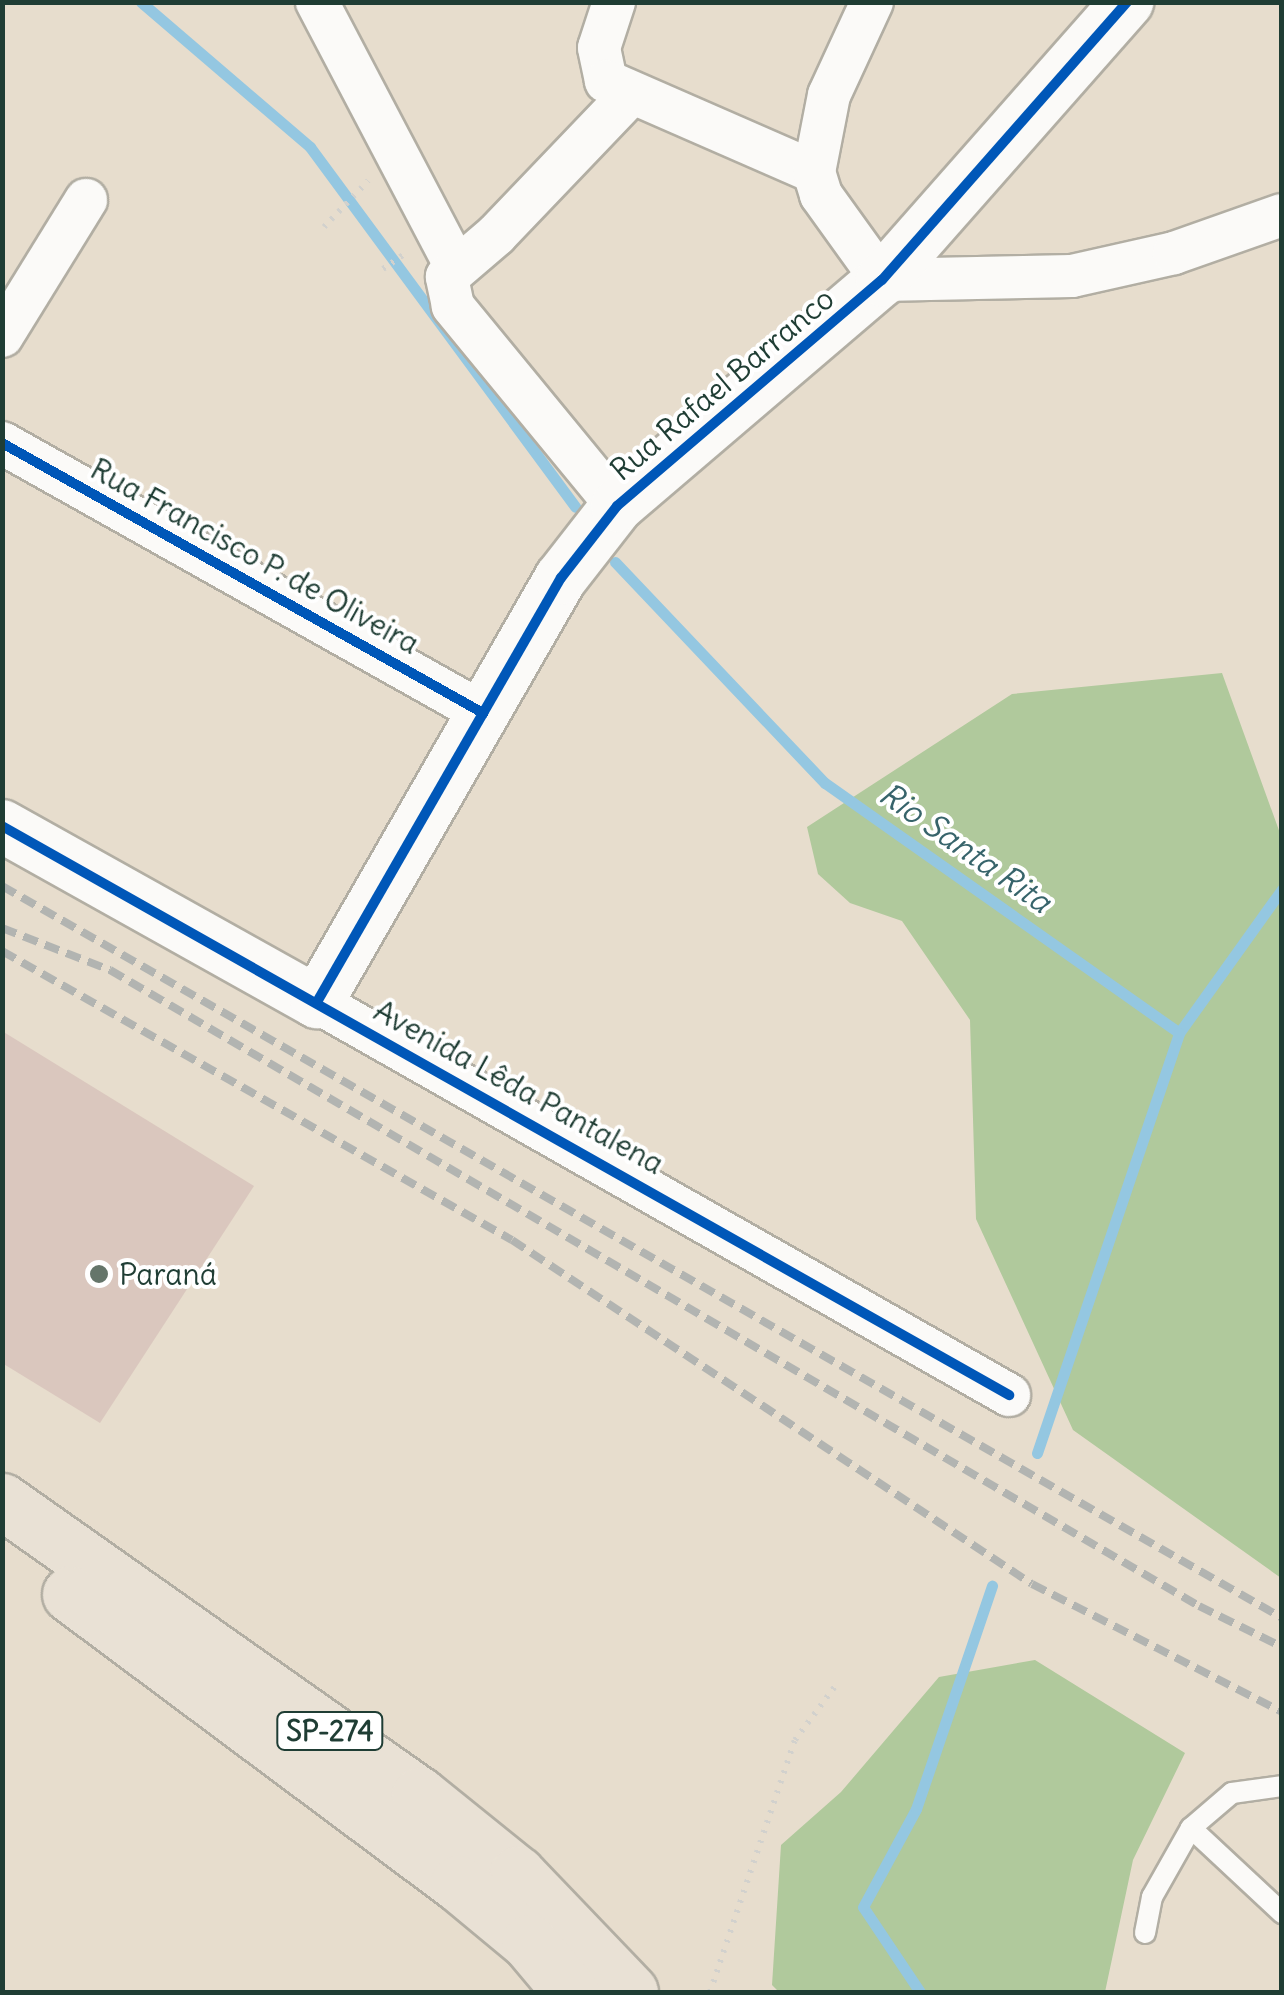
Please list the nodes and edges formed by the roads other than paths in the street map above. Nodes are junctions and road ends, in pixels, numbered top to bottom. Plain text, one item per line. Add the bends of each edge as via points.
1 (317, 2) edge
2 (614, 2) edge
3 (872, 2) edge
4 (1127, 2) edge
5 (629, 96) junction
6 (814, 172) junction
7 (86, 200) dead end
8 (1282, 215) edge
9 (456, 266) junction
10 (882, 280) junction
11 (2, 336) edge
12 (2, 442) edge
13 (617, 506) junction
14 (483, 713) junction
15 (2, 826) edge
16 (318, 1002) junction
17 (1009, 1395) dead end
18 (2, 1501) edge
19 (2, 1546) edge
20 (1282, 1786) edge
21 (1191, 1828) junction
22 (1282, 1913) edge
23 (1145, 1933) dead end
24 (571, 1992) edge
25 (630, 1992) edge

1 - 9 street
2 - 5 street via 600,66 606,81
3 - 6 street via 829,95
4 - 10 street, Rua Rafael Barranco
5 - 6 street
5 - 9 street via 496,235
6 - 10 street via 821,195
7 - 11 street
8 - 10 street via 1174,254 1072,276
9 - 13 street via 447,277 454,306
10 - 13 street, Rua Rafael Barranco
12 - 14 street, Rua Francisco P. de Oliveira
13 - 14 street, Rua Rafael Barranco via 561,578
14 - 16 street, Rua Rafael Barranco
15 - 16 street, Avenida Lêda Pantalena
16 - 17 street, Avenida Lêda Pantalena
18 - 25 main road, SP-274 via 419,1795 517,1874
19 - 24 main road, SP-274 via 286,1749 458,1883 529,1942
20 - 21 lane via 1232,1793
21 - 22 lane
21 - 23 lane via 1152,1898

